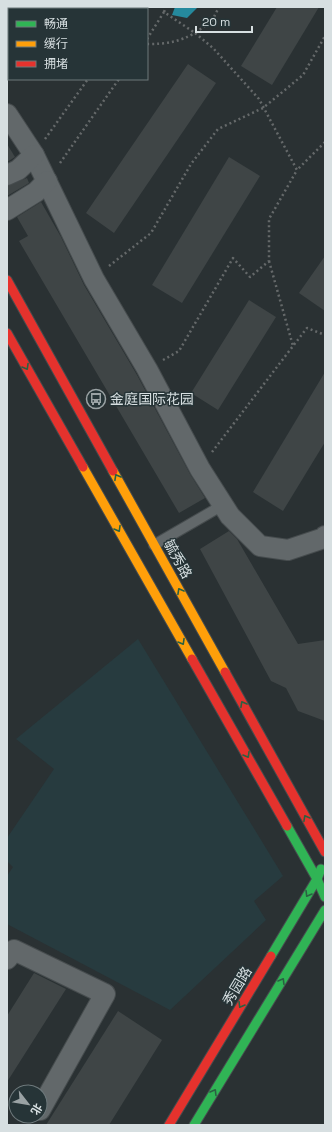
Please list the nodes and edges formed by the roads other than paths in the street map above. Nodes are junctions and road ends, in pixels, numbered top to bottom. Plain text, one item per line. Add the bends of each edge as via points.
1 (7, 114) edge
2 (34, 155) junction
3 (7, 175) edge
4 (47, 181) junction
5 (7, 210) edge
6 (7, 280) edge
7 (7, 333) edge
8 (223, 505) junction
9 (325, 536) edge
10 (154, 545) junction
11 (325, 852) edge
12 (325, 859) edge
13 (317, 879) junction
14 (325, 897) edge
15 (325, 910) edge
16 (7, 959) edge
17 (48, 1096) edge
18 (169, 1125) edge
19 (194, 1125) edge

1 - 2 street
2 - 3 street via 18,170
2 - 4 street
4 - 5 street via 36,192
4 - 8 street via 94,279 147,369 200,469
10 -> 6 street, 毓秀路
7 -> 13 street
8 - 9 street via 230,516 260,546 288,550
8 - 10 lane
11 -> 10 street, 毓秀路
12 - 13 street, 秀园路
13 - 14 street
13 -> 18 street, 秀园路
19 -> 15 street
16 - 17 street via 14,950 104,994

